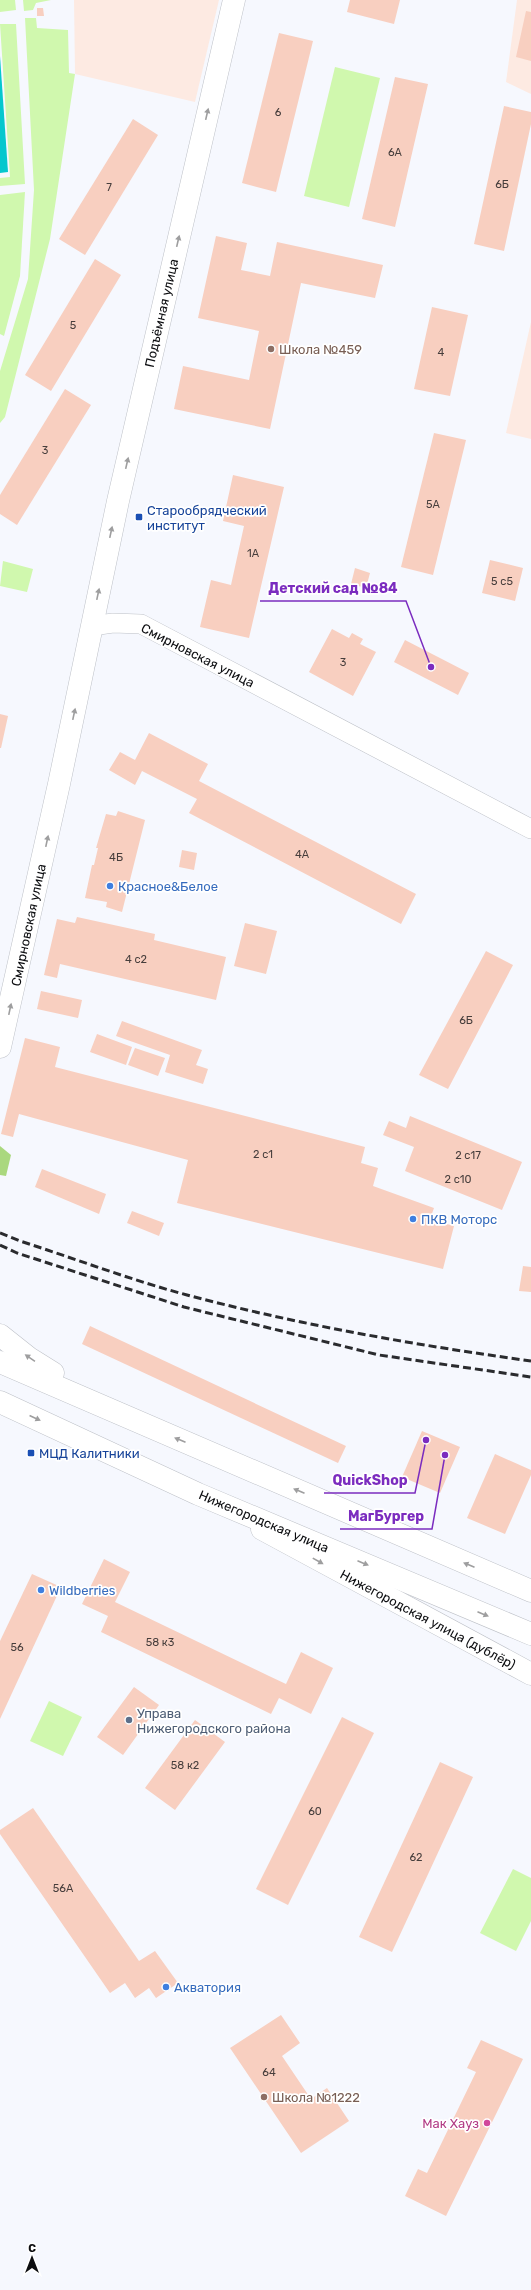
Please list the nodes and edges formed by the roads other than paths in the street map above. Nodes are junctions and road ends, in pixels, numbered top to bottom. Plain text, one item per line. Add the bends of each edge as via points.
1 (234, 0) edge
2 (92, 626) junction
3 (531, 830) edge
4 (0, 1047) edge
5 (0, 1336) edge
6 (0, 1362) edge
7 (0, 1402) edge
8 (123, 1415) junction
9 (198, 1494) junction
10 (531, 1591) edge
11 (531, 1634) edge
12 (531, 1674) edge

2 -> 1 street, Подъёмная улица via 118,501
2 - 3 street, Смирновская улица via 113,623 141,624
4 -> 2 street, Смирновская улица
8 -> 5 street via 29,1358
6 - 8 street
7 -> 9 street, Нижегородская улица
10 -> 8 street
9 -> 11 street, Нижегородская улица
9 -> 12 street, Нижегородская улица (дублёр) via 334,1570

